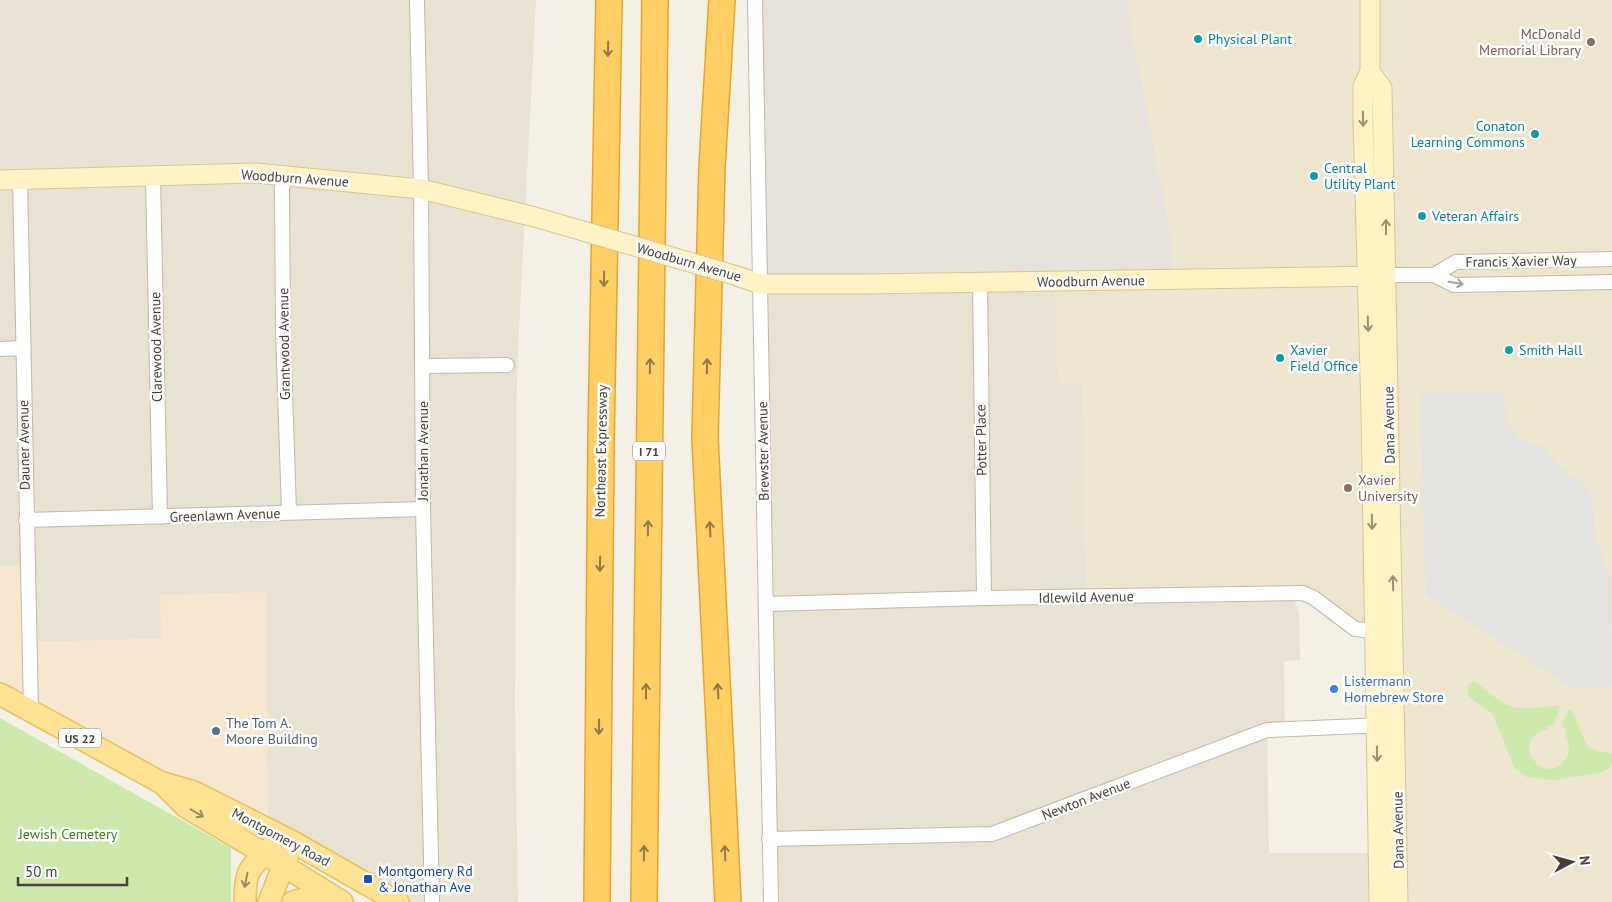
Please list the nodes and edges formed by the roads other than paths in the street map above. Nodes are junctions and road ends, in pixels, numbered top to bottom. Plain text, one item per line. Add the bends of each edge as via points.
1 (417, 0) edge
2 (609, 0) edge
3 (655, 0) edge
4 (722, 0) edge
5 (755, 0) edge
6 (1370, 0) edge
7 (1370, 72) junction
8 (153, 176) junction
9 (284, 176) junction
10 (20, 179) junction
11 (0, 180) edge
12 (421, 189) junction
13 (1612, 259) edge
14 (1386, 275) junction
15 (1434, 275) junction
16 (1366, 276) junction
17 (1612, 282) edge
18 (980, 283) junction
19 (760, 284) junction
20 (22, 348) junction
21 (0, 349) edge
22 (507, 364) dead end
23 (423, 366) junction
24 (423, 509) junction
25 (288, 512) junction
26 (160, 517) junction
27 (26, 520) junction
28 (984, 598) junction
29 (766, 604) junction
30 (1374, 632) junction
31 (1394, 632) junction
32 (0, 694) edge
33 (31, 711) junction
34 (1376, 725) junction
35 (1396, 725) junction
36 (160, 782) junction
37 (287, 839) junction
38 (770, 839) junction
39 (265, 854) junction
40 (284, 865) junction
41 (337, 899) edge
42 (245, 902) edge
43 (269, 902) edge
44 (293, 902) edge
45 (398, 902) edge
46 (432, 902) edge
47 (597, 902) edge
48 (644, 902) edge
49 (728, 902) edge
50 (771, 902) edge
51 (1379, 902) edge
52 (1398, 902) edge

1 - 12 street, Jonathan Avenue
2 -> 47 highway, Northeast Expressway
48 -> 3 highway, I 71
49 -> 4 highway via 705,438 712,167
5 - 19 street, Brewster Avenue
6 - 7 street, Dana Avenue
14 -> 7 street, Dana Avenue via 1382,88
7 -> 16 street, Dana Avenue via 1363,86
8 - 9 street, Woodburn Avenue via 255,173
8 - 10 street, Woodburn Avenue
8 - 26 street, Clarewood Avenue
9 - 12 street, Woodburn Avenue
9 - 25 street, Grantwood Avenue via 282,274
10 - 11 street, Woodburn Avenue
10 - 20 street, Dauner Avenue
12 - 19 street, Woodburn Avenue, bridge via 535,217
12 - 23 street, Jonathan Avenue
13 - 15 street, Francis Xavier Way via 1456,262
14 - 15 street, Francis Xavier Way
14 - 16 street, Woodburn Avenue
31 -> 14 street, Dana Avenue
15 -> 17 street, Francis Xavier Way via 1454,285
16 - 18 street, Woodburn Avenue
16 -> 30 street, Dana Avenue
18 - 19 street, Woodburn Avenue
18 - 28 street, Potter Place
19 - 29 street, Brewster Avenue
20 - 21 street
20 - 27 street, Dauner Avenue
22 - 23 street
23 - 24 street, Jonathan Avenue
24 - 25 street, Greenlawn Avenue
24 - 46 street, Jonathan Avenue
25 - 26 street, Greenlawn Avenue
26 - 27 street, Greenlawn Avenue
27 - 33 street, Dauner Avenue
28 - 29 street, Idlewild Avenue
28 - 30 street, Idlewild Avenue via 1303,594 1314,598 1356,629
29 - 38 street, Brewster Avenue
30 - 31 street, Idlewild Avenue
30 - 34 street, Dana Avenue
31 - 35 street, Dana Avenue
32 - 33 main road, Montgomery Road / US 22
33 - 36 main road, Montgomery Road / US 22
34 - 35 street, Newton Avenue
34 - 38 street, Newton Avenue via 1267,730 992,834
34 -> 51 street, Dana Avenue
35 - 52 street, Dana Avenue
36 - 37 main road, Montgomery Road / US 22 via 194,792
36 -> 39 main road, Montgomery Road / US 22 via 186,807
37 - 39 main road
37 - 40 main road
37 - 45 main road, Montgomery Road / US 22
38 - 50 street, Brewster Avenue
39 - 40 main road, Montgomery Road / US 22
39 -> 42 main road via 248,870
40 - 41 main road, Montgomery Road / US 22
40 - 43 main road
41 - 44 main road via 308,898

